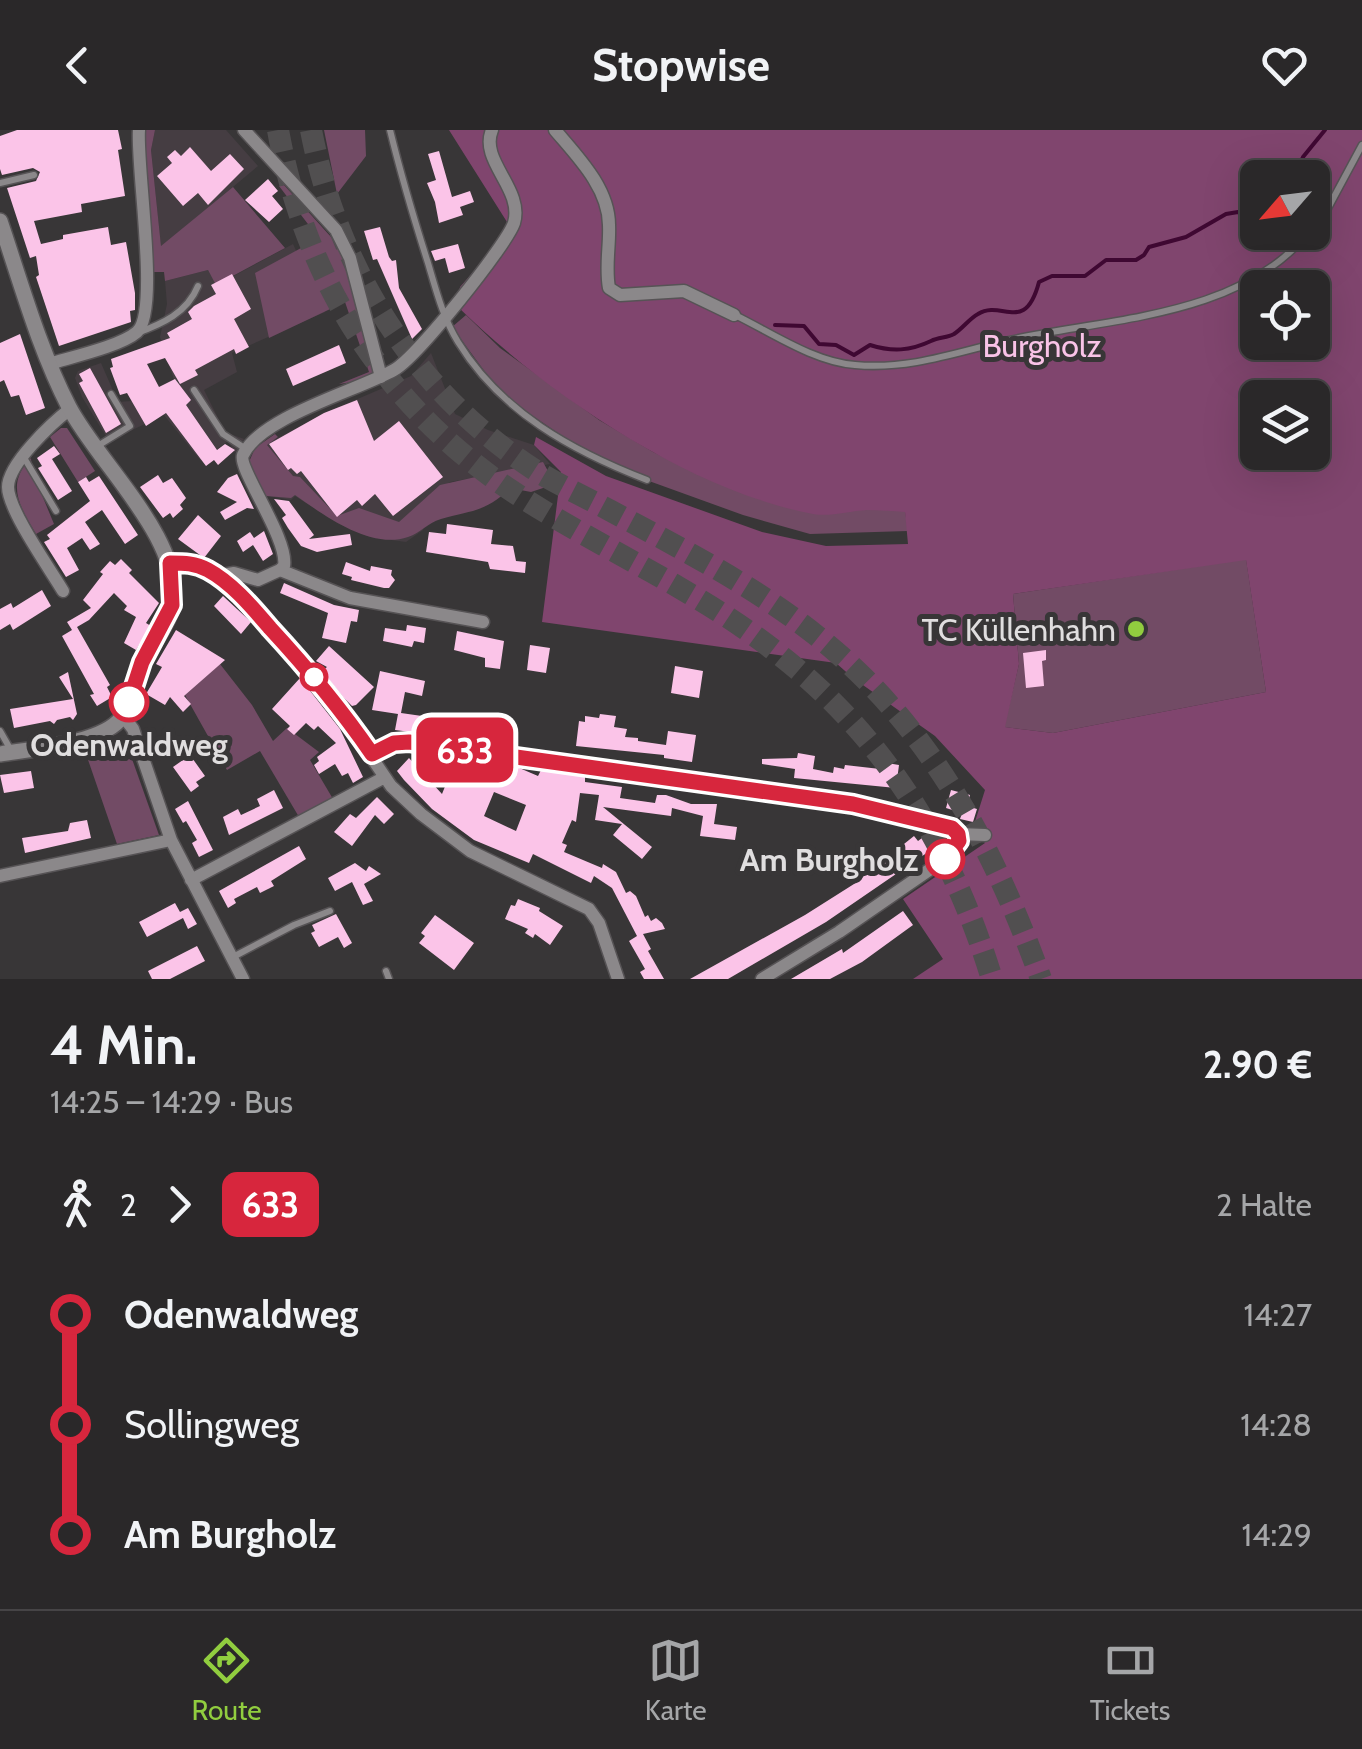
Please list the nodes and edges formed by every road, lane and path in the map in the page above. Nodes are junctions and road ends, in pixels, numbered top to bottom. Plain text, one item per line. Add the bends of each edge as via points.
1 (139, 130) edge
2 (244, 130) edge
3 (390, 130) edge
4 (492, 130) edge
5 (555, 130) edge
6 (1362, 145) edge
7 (34, 175) dead end
8 (0, 183) edge
9 (1330, 204) edge
10 (0, 221) edge
11 (1292, 250) edge
12 (198, 286) dead end
13 (734, 315) joint
14 (445, 318) junction
15 (136, 334) junction
16 (49, 364) junction
17 (381, 377) junction
18 (194, 390) dead end
19 (111, 394) dead end
20 (70, 409) junction
21 (95, 448) junction
22 (247, 450) junction
23 (23, 456) junction
24 (646, 480) dead end
25 (56, 511) dead end
26 (170, 563) junction
27 (280, 570) junction
28 (217, 576) junction
29 (63, 591) dead end
30 (482, 622) dead end
31 (123, 716) junction
32 (0, 731) edge
33 (6, 753) edge
34 (372, 754) junction
35 (385, 777) junction
36 (958, 834) junction
37 (985, 835) dead end
38 (172, 840) junction
39 (0, 876) edge
40 (191, 880) junction
41 (330, 912) dead end
42 (232, 958) junction
43 (243, 979) edge
44 (618, 979) edge
45 (762, 979) edge

1 - 15 street via 147,304
2 - 17 street via 336,230 350,258
3 - 14 lane
4 - 14 street via 491,150 516,201 514,223
5 - 13 street via 602,195 610,221 609,288 620,295 684,291
6 - 9 lane
7 - 8 lane
10 - 16 street
11 - 13 lane via 1251,280 1201,301 912,365 852,365
12 - 15 lane via 190,303 163,324
14 - 17 street via 400,367
14 - 24 lane via 506,400 556,438
15 - 16 street
16 - 20 street
17 - 22 street via 282,420
18 - 22 lane via 223,434
19 - 21 lane via 130,426
20 - 21 street
20 - 23 street
21 - 26 street
22 - 27 street via 242,466 284,553
23 - 25 lane
23 - 29 street via 9,478 10,496
26 - 28 street via 198,565
26 - 31 street via 172,605
27 - 28 street via 258,580
27 - 30 street via 350,598
28 - 34 street via 310,672
31 - 33 street via 86,738
31 - 38 street
32 - 33 lane
34 - 35 street
34 - 36 street via 409,742 652,775 853,804
35 - 40 street
35 - 44 street via 462,846 589,909
36 - 37 street
36 - 45 street via 945,859
38 - 39 street
38 - 40 street
40 - 42 street
41 - 42 lane
42 - 43 street

